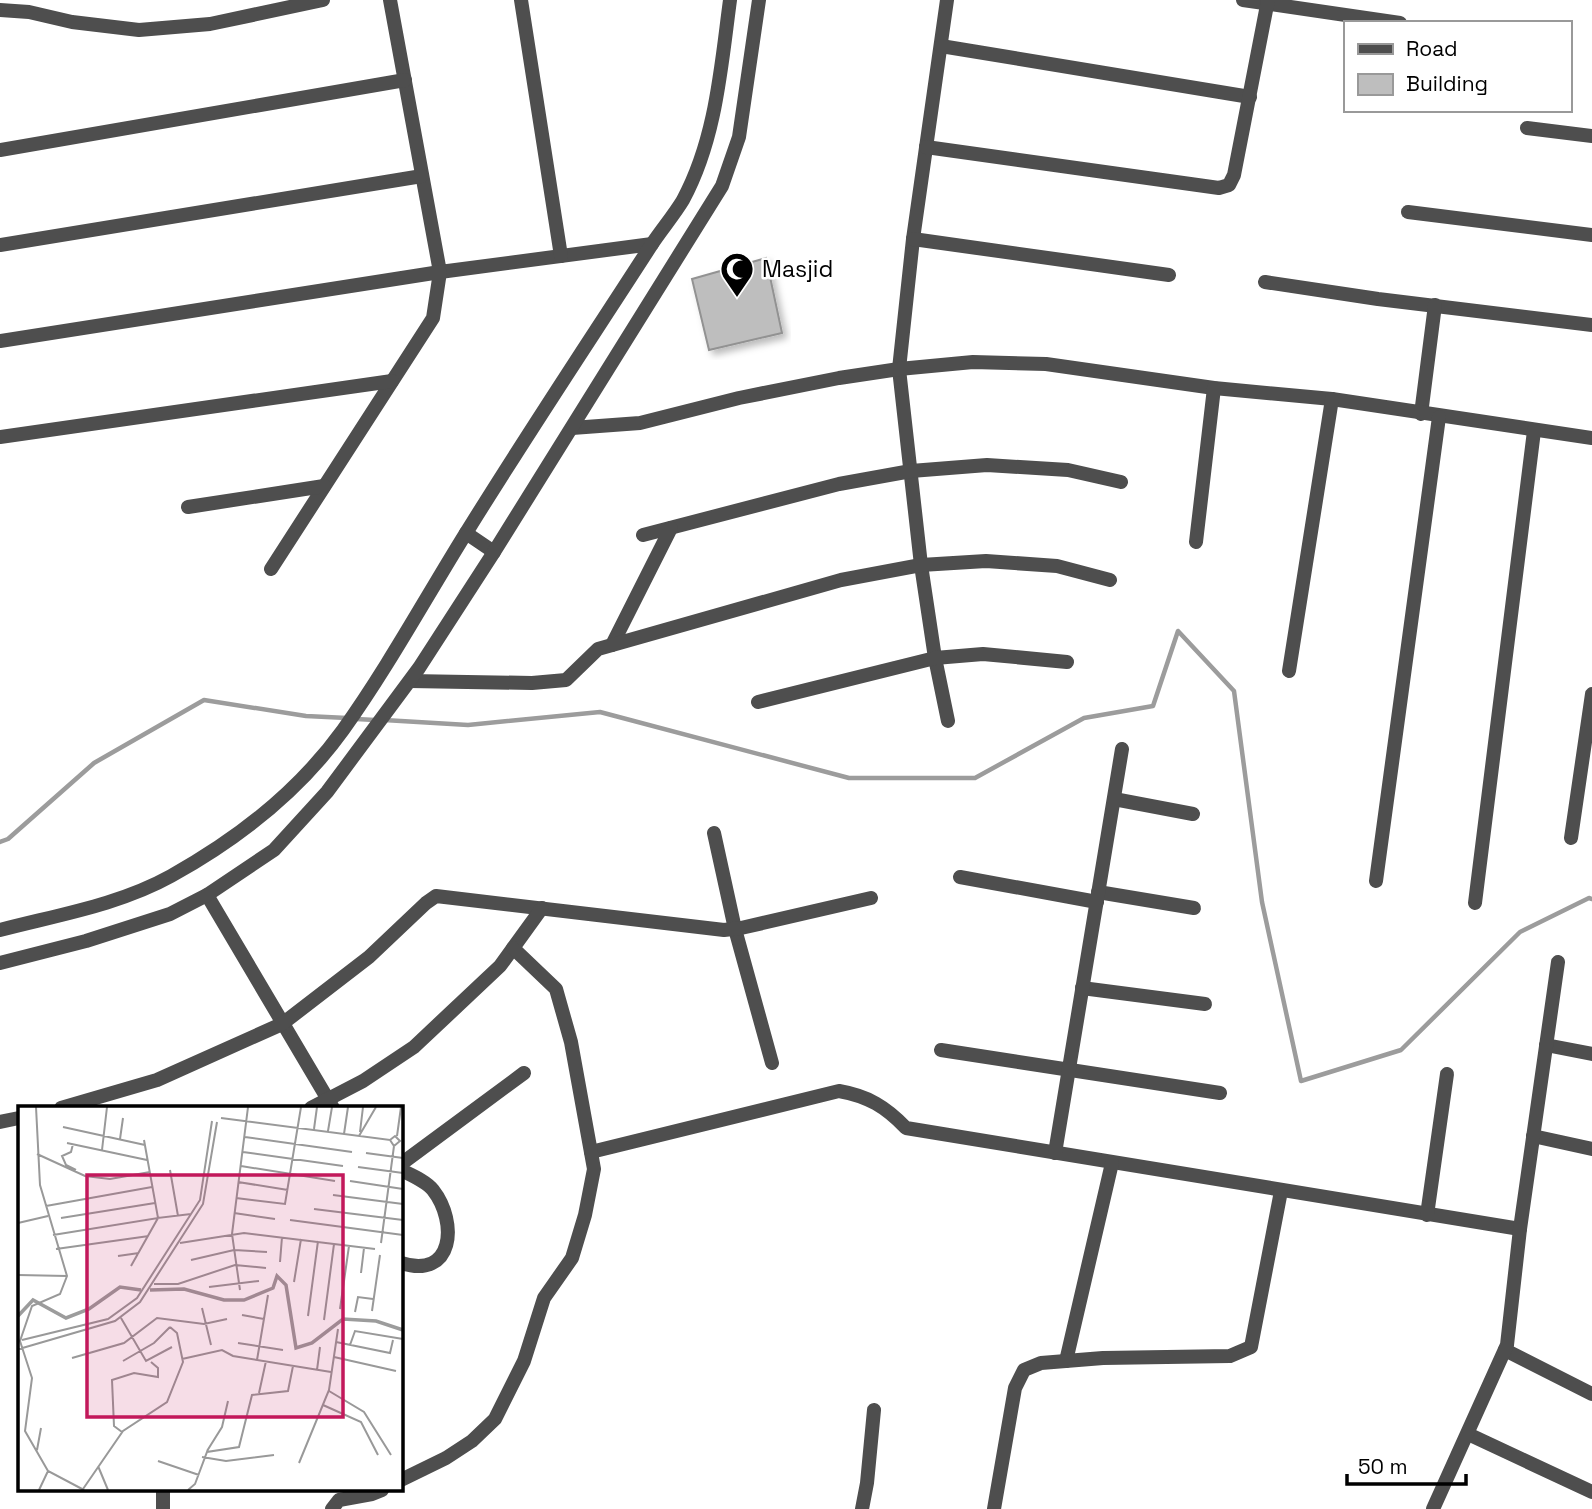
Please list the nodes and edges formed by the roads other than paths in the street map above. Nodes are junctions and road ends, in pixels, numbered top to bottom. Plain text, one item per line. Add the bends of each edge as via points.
1 (323, 0) edge
2 (390, 0) edge
3 (521, 0) edge
4 (730, 0) edge
5 (758, 0) edge
6 (947, 0) edge
7 (1243, 0) edge
8 (1267, 2) edge
9 (0, 10) edge
10 (1387, 21) edge
11 (940, 46) junction
12 (405, 80) junction
13 (1250, 97) junction
14 (1527, 128) dead end
15 (1592, 136) edge
16 (926, 147) junction
17 (0, 150) edge
18 (422, 176) junction
19 (1408, 212) dead end
20 (1592, 235) edge
21 (913, 239) junction
22 (0, 244) edge
23 (652, 244) junction
24 (561, 256) junction
25 (440, 272) junction
26 (1169, 275) dead end
27 (1265, 282) dead end
28 (1436, 305) junction
29 (1592, 325) edge
30 (0, 341) edge
31 (899, 369) junction
32 (392, 381) junction
33 (1214, 387) junction
34 (1332, 400) junction
35 (1421, 414) junction
36 (1439, 417) junction
37 (572, 428) junction
38 (1534, 431) junction
39 (0, 438) edge
40 (1592, 438) edge
41 (911, 471) junction
42 (1121, 482) dead end
43 (324, 486) junction
44 (188, 507) dead end
45 (671, 528) junction
46 (466, 533) junction
47 (643, 535) dead end
48 (1196, 542) dead end
49 (494, 552) junction
50 (921, 565) junction
51 (271, 569) dead end
52 (1110, 580) dead end
53 (612, 645) junction
54 (934, 658) junction
55 (1067, 662) dead end
56 (1289, 671) dead end
57 (410, 681) junction
58 (1592, 694) edge
59 (758, 702) dead end
60 (948, 722) dead end
61 (1122, 749) dead end
62 (1114, 799) junction
63 (1193, 814) dead end
64 (713, 833) dead end
65 (1571, 838) dead end
66 (960, 877) dead end
67 (1376, 880) dead end
68 (207, 895) junction
69 (1098, 897) junction
70 (871, 898) dead end
71 (1475, 903) dead end
72 (542, 908) junction
73 (1194, 908) dead end
74 (735, 929) junction
75 (0, 930) edge
76 (513, 948) junction
77 (1558, 962) dead end
78 (0, 963) edge
79 (1083, 988) junction
80 (1205, 1004) dead end
81 (282, 1024) junction
82 (1546, 1045) junction
83 (941, 1050) dead end
84 (1592, 1054) edge
85 (772, 1063) dead end
86 (1069, 1070) junction
87 (524, 1073) dead end
88 (1447, 1074) dead end
89 (1220, 1093) dead end
90 (330, 1104) edge
91 (68, 1106) edge
92 (18, 1118) edge
93 (0, 1122) edge
94 (1533, 1136) junction
95 (1592, 1149) edge
96 (591, 1152) junction
97 (1055, 1153) junction
98 (1112, 1163) junction
99 (402, 1166) edge
100 (402, 1168) edge
101 (1281, 1191) junction
102 (1427, 1215) junction
103 (1520, 1229) junction
104 (402, 1263) edge
105 (1505, 1350) junction
106 (1066, 1361) junction
107 (1592, 1394) edge
108 (874, 1410) dead end
109 (1468, 1434) junction
110 (402, 1480) edge
111 (377, 1492) edge
112 (1592, 1492) edge
113 (332, 1509) edge
114 (862, 1509) edge
115 (994, 1509) edge
116 (1433, 1509) edge

1 - 9 street via 210,23 139,30
2 - 12 street
3 - 24 street
4 - 23 street via 718,93 701,156 683,200
5 - 37 street via 739,136 722,186
6 - 11 street
7 - 8 street
8 - 10 street
8 - 13 street
11 - 13 street
11 - 16 street
12 - 17 street
12 - 18 street
13 - 16 street via 1234,175 1229,185 1219,188
14 - 15 street
16 - 21 street
18 - 22 street
18 - 25 street
19 - 20 street
21 - 26 street
21 - 31 street
23 - 24 street
23 - 46 street
24 - 25 street
25 - 30 street
25 - 32 street via 433,318
27 - 28 street
28 - 29 street
28 - 35 street
31 - 33 street via 973,362 1046,364
31 - 37 street via 751,396 640,423
31 - 41 street
32 - 39 street
32 - 43 street
33 - 34 street
33 - 48 street
34 - 35 street
34 - 56 street
35 - 36 street
36 - 38 street
36 - 67 street
37 - 49 street
38 - 40 street
38 - 71 street
41 - 42 street via 1014,467 1068,470
41 - 45 street via 839,484
41 - 50 street
43 - 44 street
43 - 51 street
45 - 47 street
45 - 53 street
46 - 49 street
46 - 75 street via 344,728 270,808 171,877 127,898
49 - 57 street
50 - 52 street via 998,562 1057,566
50 - 53 street via 841,580
50 - 54 street
53 - 57 street via 598,649 566,680 532,684
54 - 55 street via 982,654
54 - 59 street
54 - 60 street
57 - 68 street via 327,792 274,850
58 - 65 street
61 - 62 street
62 - 63 street
62 - 69 street
64 - 74 street
66 - 69 street
68 - 78 street via 158,918
68 - 81 street
69 - 73 street
69 - 79 street
70 - 74 street
72 - 74 street
72 - 76 street
72 - 81 street via 436,896 369,957
74 - 85 street
76 - 90 street via 500,966 414,1047
76 - 96 street via 556,989 571,1042
77 - 82 street
79 - 80 street
79 - 86 street
81 - 90 street
81 - 91 street via 157,1080
82 - 84 street
82 - 94 street
83 - 86 street
86 - 89 street
86 - 97 street
87 - 99 street
88 - 102 street
92 - 93 street
94 - 95 street
94 - 103 street
96 - 97 street via 839,1091 861,1095 906,1128
96 - 110 street via 594,1169 572,1258 544,1298 524,1361 495,1419 446,1458
97 - 98 street
98 - 101 street
98 - 106 street
100 - 104 street via 431,1186 448,1226 447,1246 439,1261 428,1266
101 - 102 street
101 - 106 street via 1251,1347 1230,1356
102 - 103 street
103 - 105 street
105 - 107 street
105 - 109 street
106 - 115 street via 1024,1370 1014,1388
108 - 114 street
109 - 112 street
109 - 116 street
111 - 113 street via 339,1500

